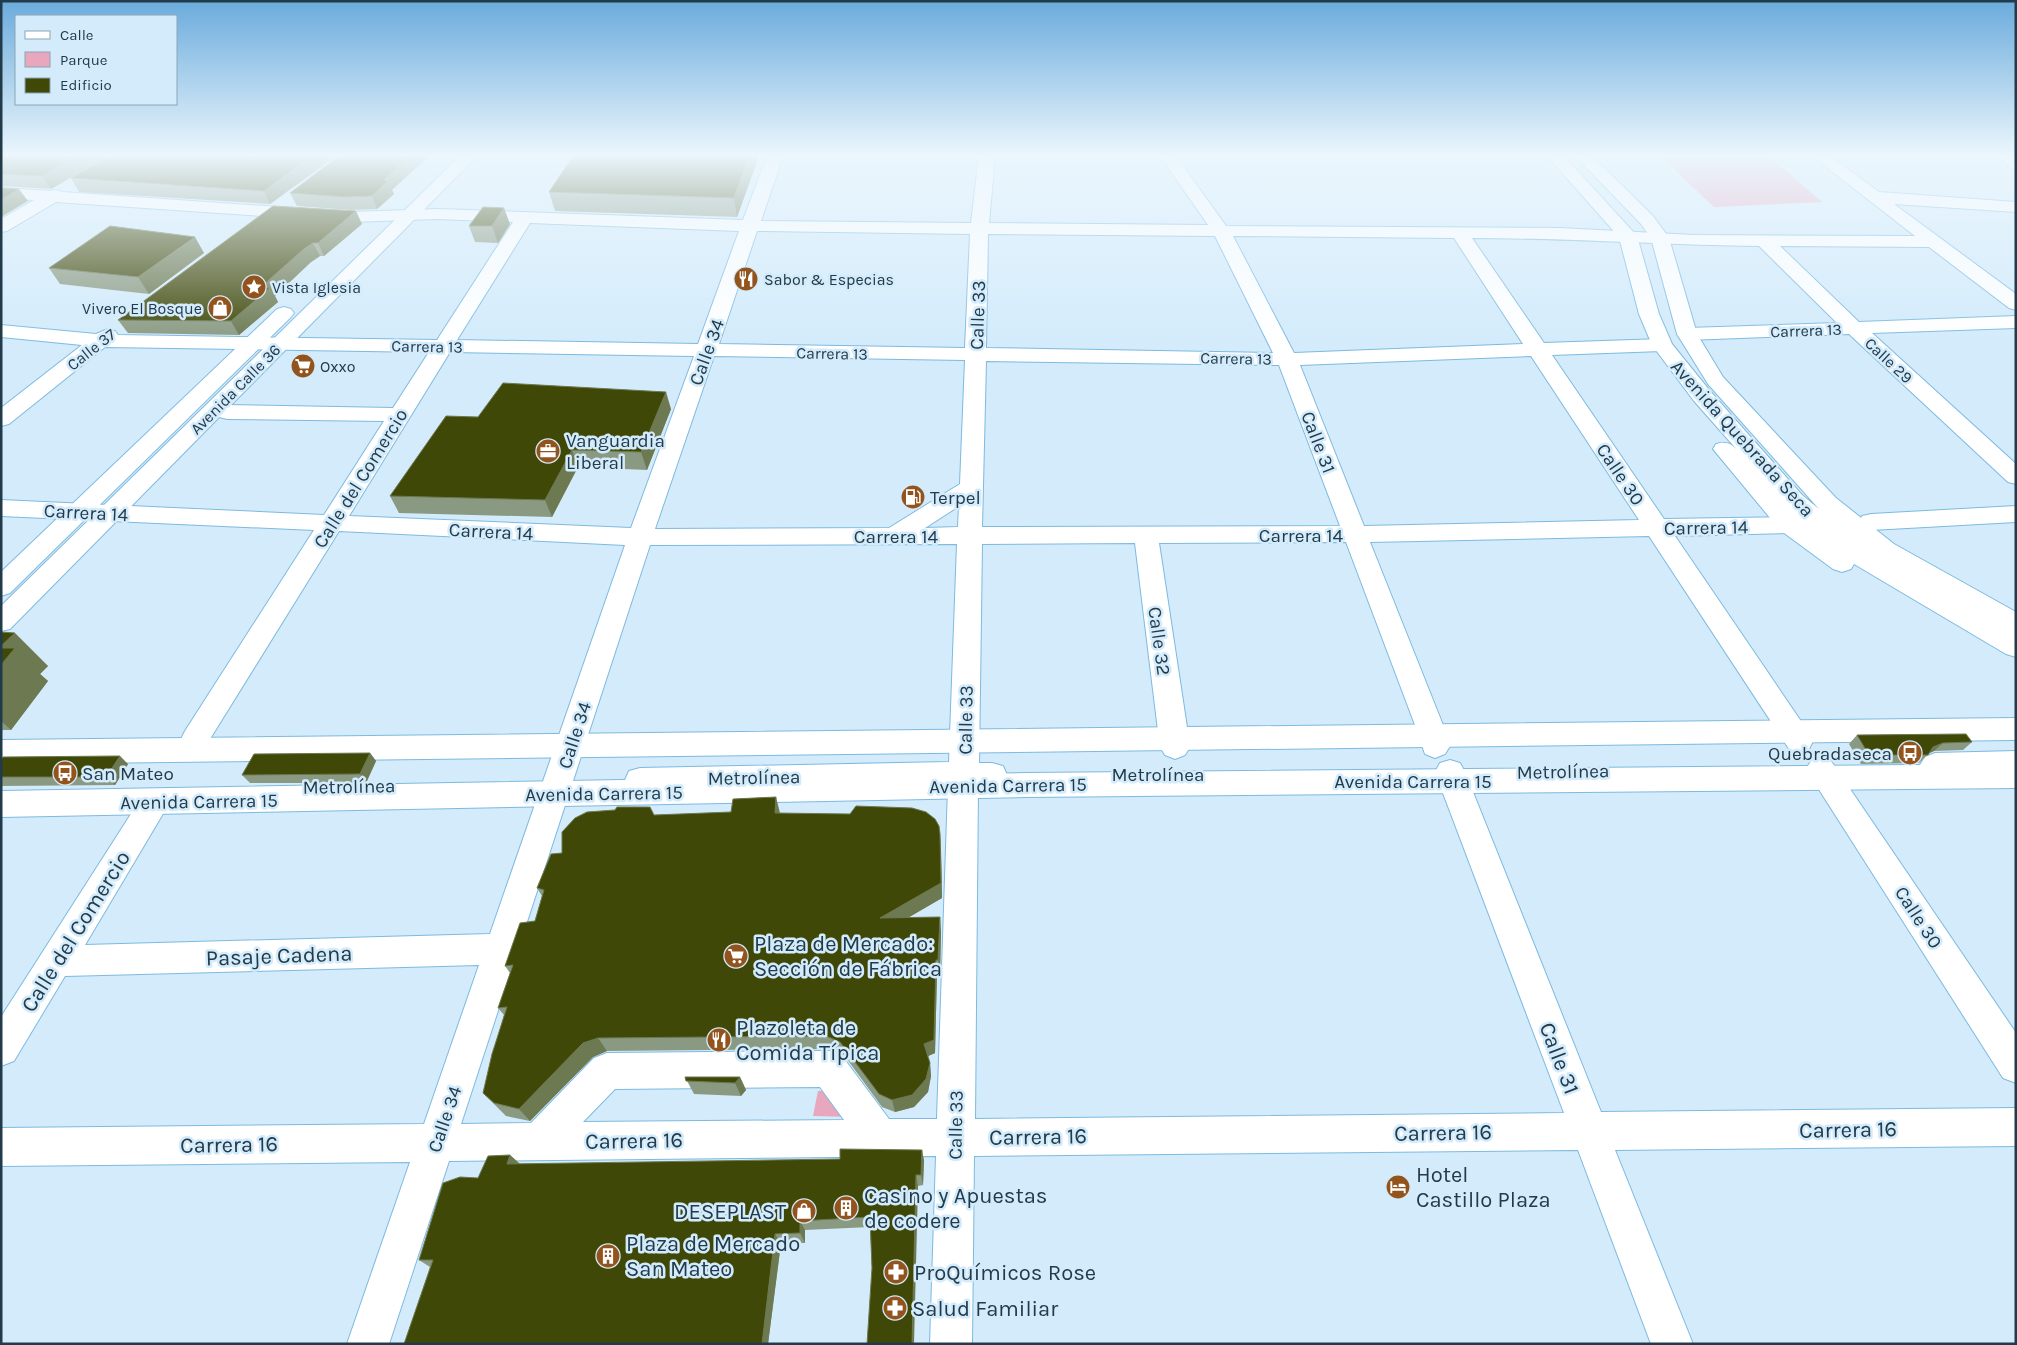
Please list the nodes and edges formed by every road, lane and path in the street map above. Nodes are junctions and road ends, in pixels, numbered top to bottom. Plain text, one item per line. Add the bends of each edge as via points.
1 (15, 219) edge
2 (267, 219) edge
3 (381, 219) edge
4 (406, 219) edge
5 (524, 219) edge
6 (569, 219) edge
7 (753, 219) edge
8 (980, 219) edge
9 (1213, 219) edge
10 (1612, 219) edge
11 (1646, 219) edge
12 (1903, 219) edge
13 (750, 226) junction
14 (1, 227) edge
15 (979, 229) junction
16 (252, 230) edge
17 (1222, 232) junction
18 (1459, 232) junction
19 (1628, 236) junction
20 (1660, 238) junction
21 (1764, 240) junction
22 (1934, 242) junction
23 (350, 250) dead end
24 (295, 303) dead end
25 (2016, 304) edge
26 (2016, 322) edge
27 (123, 324) edge
28 (1854, 328) junction
29 (1, 331) edge
30 (1694, 334) junction
31 (101, 341) junction
32 (253, 343) junction
33 (280, 344) junction
34 (1655, 345) junction
35 (443, 347) junction
36 (1537, 348) junction
37 (706, 351) junction
38 (975, 354) junction
39 (1287, 359) junction
40 (227, 412) dead end
41 (400, 415) junction
42 (1, 420) edge
43 (2016, 477) edge
44 (971, 488) junction
45 (1, 508) edge
46 (79, 512) junction
47 (111, 513) junction
48 (2016, 514) edge
49 (1871, 522) junction
50 (331, 524) junction
51 (1791, 525) junction
52 (1658, 528) junction
53 (1355, 534) junction
54 (1146, 535) junction
55 (894, 536) junction
56 (970, 536) junction
57 (640, 537) junction
58 (1, 587) edge
59 (2016, 609) edge
60 (1, 622) edge
61 (2016, 624) edge
62 (2016, 647) edge
63 (2016, 667) edge
64 (2016, 729) edge
65 (1796, 736) junction
66 (2016, 736) edge
67 (194, 740) dead end
68 (1174, 743) junction
69 (569, 751) junction
70 (1, 752) edge
71 (1442, 759) junction
72 (1, 760) edge
73 (964, 763) junction
74 (2016, 763) edge
75 (1825, 773) junction
76 (2016, 776) edge
77 (556, 788) junction
78 (1, 791) edge
79 (1, 804) edge
80 (149, 812) dead end
81 (502, 949) junction
82 (56, 961) junction
83 (1, 1049) edge
84 (2016, 1065) edge
85 (2016, 1127) edge
86 (1589, 1131) junction
87 (955, 1137) junction
88 (880, 1138) junction
89 (540, 1141) junction
90 (436, 1142) junction
91 (1, 1147) edge
92 (368, 1344) edge
93 (950, 1344) edge
94 (1672, 1344) edge

1 - 14 street
2 - 16 street
3 - 23 street
4 - 33 street, Avenida Calle 36
5 - 35 street, Calle del Comercio
6 - 13 street
7 - 13 street, Calle 34
8 - 15 street, Calle 33
9 - 17 street, Calle 31
10 - 19 street
11 - 20 street
12 - 22 street
13 - 15 street
13 - 37 street, Calle 34
15 - 17 street
15 - 38 street, Calle 33
17 - 18 street
17 - 39 street, Calle 31
18 - 19 street
18 - 36 street, Calle 30
19 - 20 street
19 - 34 street via 1640,282 1642,329
20 - 21 street
20 - 30 street via 1676,294
21 - 22 street
21 - 28 street, Calle 29
22 - 25 street
24 - 32 street, Avenida Calle 36
26 - 28 street, Carrera 13
27 - 31 street, Calle 37
28 - 30 street, Carrera 13
28 - 43 street, Calle 29
29 - 31 street, Carrera 13
30 - 49 street via 1744,385 1829,482
30 - 61 street, Avenida Quebrada Seca via 1715,380 1828,504 1885,550
31 - 32 street, Carrera 13
31 - 42 street, Calle 37
32 - 33 street, Carrera 13
32 - 46 street, Avenida Calle 36
33 - 35 street, Carrera 13
33 - 47 street, Avenida Calle 36
34 - 36 street, Carrera 13
34 - 51 street via 1666,378
34 - 62 street, Avenida Quebrada Seca via 1794,500 1846,546
35 - 37 street, Carrera 13
35 - 41 street, Calle del Comercio
36 - 39 street, Carrera 13
36 - 52 street, Calle 30
37 - 38 street, Carrera 13
37 - 57 street, Calle 34
38 - 39 street, Carrera 13
38 - 44 street, Calle 33
39 - 53 street, Calle 31
40 - 41 street
41 - 50 street, Calle del Comercio
44 - 55 street
44 - 56 street, Calle 33
45 - 46 street, Carrera 14
46 - 47 street, Carrera 14
46 - 58 street, Avenida Calle 36
47 - 50 street, Carrera 14
47 - 60 street, Avenida Calle 36
48 - 49 street
49 - 59 street via 1926,559
50 - 57 street, Carrera 14
50 - 67 street, Calle del Comercio
51 - 52 street, Carrera 14
51 - 63 street via 1861,576
52 - 53 street, Carrera 14
52 - 65 street, Calle 30
53 - 54 street, Carrera 14
53 - 71 street, Calle 31
54 - 56 street, Carrera 14
54 - 68 street, Calle 32
55 - 56 street, Carrera 14
55 - 57 street, Carrera 14
56 - 73 street, Calle 33
57 - 69 street, Calle 34
64 - 65 street
65 - 66 street, Metrolínea
65 - 71 street, Metrolínea
68 - 71 street, Metrolínea
68 - 73 street, Metrolínea
69 - 70 street
69 - 72 street, Metrolínea
69 - 73 street, Metrolínea
69 - 77 street, Calle 34
71 - 73 street, Avenida Carrera 15
71 - 75 street, Avenida Carrera 15
71 - 86 street, Calle 31
73 - 77 street, Avenida Carrera 15
73 - 87 street, Calle 33
74 - 75 street
75 - 76 street, Avenida Carrera 15
75 - 84 street, Calle 30
77 - 78 street, Metrolínea
77 - 79 street, Avenida Carrera 15
77 - 81 street, Calle 34
80 - 82 street, Calle del Comercio
81 - 82 street, Pasaje Cadena
81 - 90 street, Calle 34
82 - 83 street, Calle del Comercio
85 - 86 street, Carrera 16
86 - 87 street, Carrera 16
86 - 94 street, Calle 31
87 - 88 street, Carrera 16
87 - 93 street, Calle 33
88 - 89 street, Carrera 16
88 - 89 street via 829,1069 755,1069 607,1071
89 - 90 street, Carrera 16
90 - 91 street, Carrera 16
90 - 92 street, Calle 34

